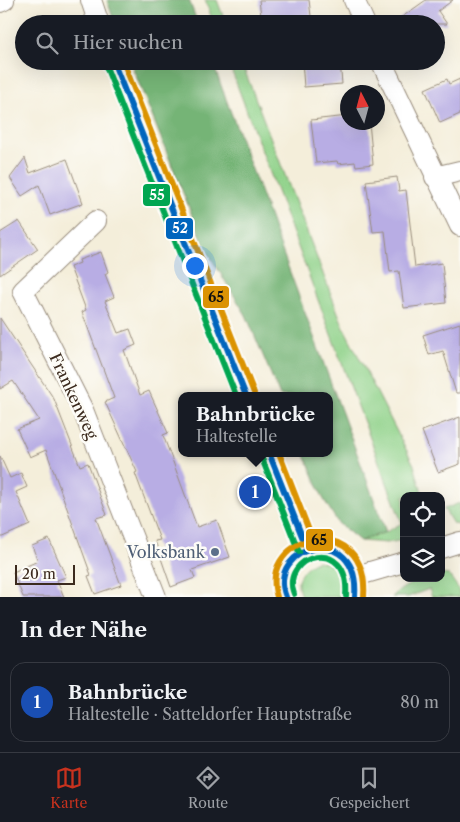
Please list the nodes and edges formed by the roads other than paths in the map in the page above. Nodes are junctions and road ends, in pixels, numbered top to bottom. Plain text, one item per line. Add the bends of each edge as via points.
1 (4, 0) edge
2 (91, 0) edge
3 (354, 0) edge
4 (0, 2) edge
5 (96, 15) edge
6 (360, 15) edge
7 (117, 70) edge
8 (385, 70) edge
9 (460, 171) edge
10 (435, 177) junction
11 (96, 221) dead end
12 (460, 226) edge
13 (244, 392) edge
14 (271, 457) edge
15 (460, 542) edge
16 (445, 547) edge
17 (307, 549) junction
18 (396, 565) edge
19 (356, 576) junction
20 (280, 596) edge
21 (156, 597) edge
22 (355, 597) edge

1 - 4 street
2 - 5 street
3 - 6 street
7 - 13 street
8 - 10 street
9 - 10 street
10 - 12 street
11 - 21 street, Frankenweg via 23,291 83,410
14 - 17 street
15 - 16 street
17 - 19 street via 330,548 341,553 350,561
17 - 20 street via 289,563
18 - 19 street
19 - 22 street

